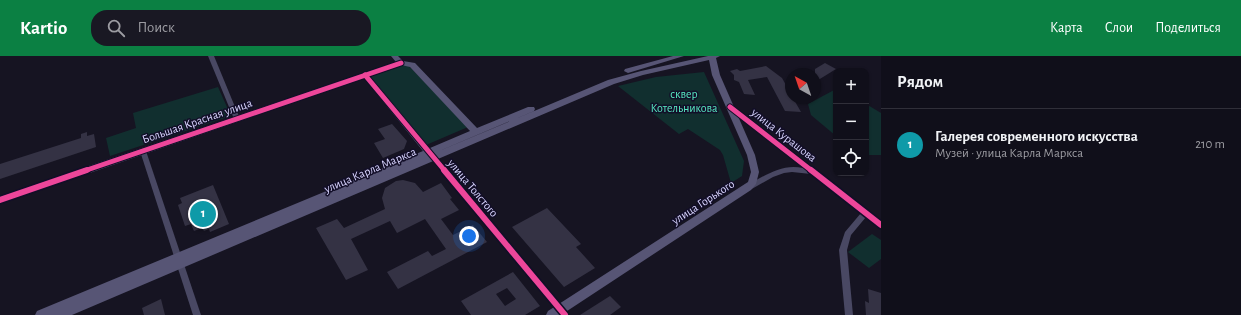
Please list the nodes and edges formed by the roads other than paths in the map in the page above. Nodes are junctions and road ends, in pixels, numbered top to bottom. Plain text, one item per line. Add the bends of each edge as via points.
1 (210, 56) edge
2 (394, 56) edge
3 (681, 56) edge
4 (714, 56) edge
5 (400, 63) junction
6 (365, 75) junction
7 (730, 107) junction
8 (237, 119) junction
9 (476, 132) junction
10 (143, 151) junction
11 (431, 154) junction
12 (814, 173) junction
13 (748, 188) junction
14 (0, 200) edge
15 (865, 214) junction
16 (881, 225) edge
17 (180, 261) junction
18 (559, 313) edge
19 (41, 315) edge
20 (60, 315) edge
21 (197, 315) edge
22 (849, 315) edge

1 - 8 street
2 - 5 main road
3 - 9 main road, улица Карла Маркса via 606,78
4 - 7 main road, улица Горького via 716,75
4 - 11 main road, улица Карла Маркса via 611,82
5 - 6 main road, Большая Красная улица
5 - 9 main road via 412,65
6 - 8 main road, Большая Красная улица
6 - 11 main road, улица Толстого
7 - 12 street, улица Курашова
7 - 13 main road, улица Горького via 755,172 752,184
8 - 10 main road, Большая Красная улица
9 - 11 main road, улица Карла Маркса
10 - 14 main road, Большая Красная улица
10 - 17 street
11 - 17 main road, улица Карла Маркса
11 - 18 street, улица Толстого
12 - 13 street, улица Курашова via 800,169 783,169
12 - 15 street, улица Курашова
13 - 18 main road, улица Горького
15 - 16 street, улица Курашова
15 - 22 street via 848,234 843,250
17 - 19 main road, улица Карла Маркса
17 - 20 main road, улица Карла Маркса
17 - 21 street

